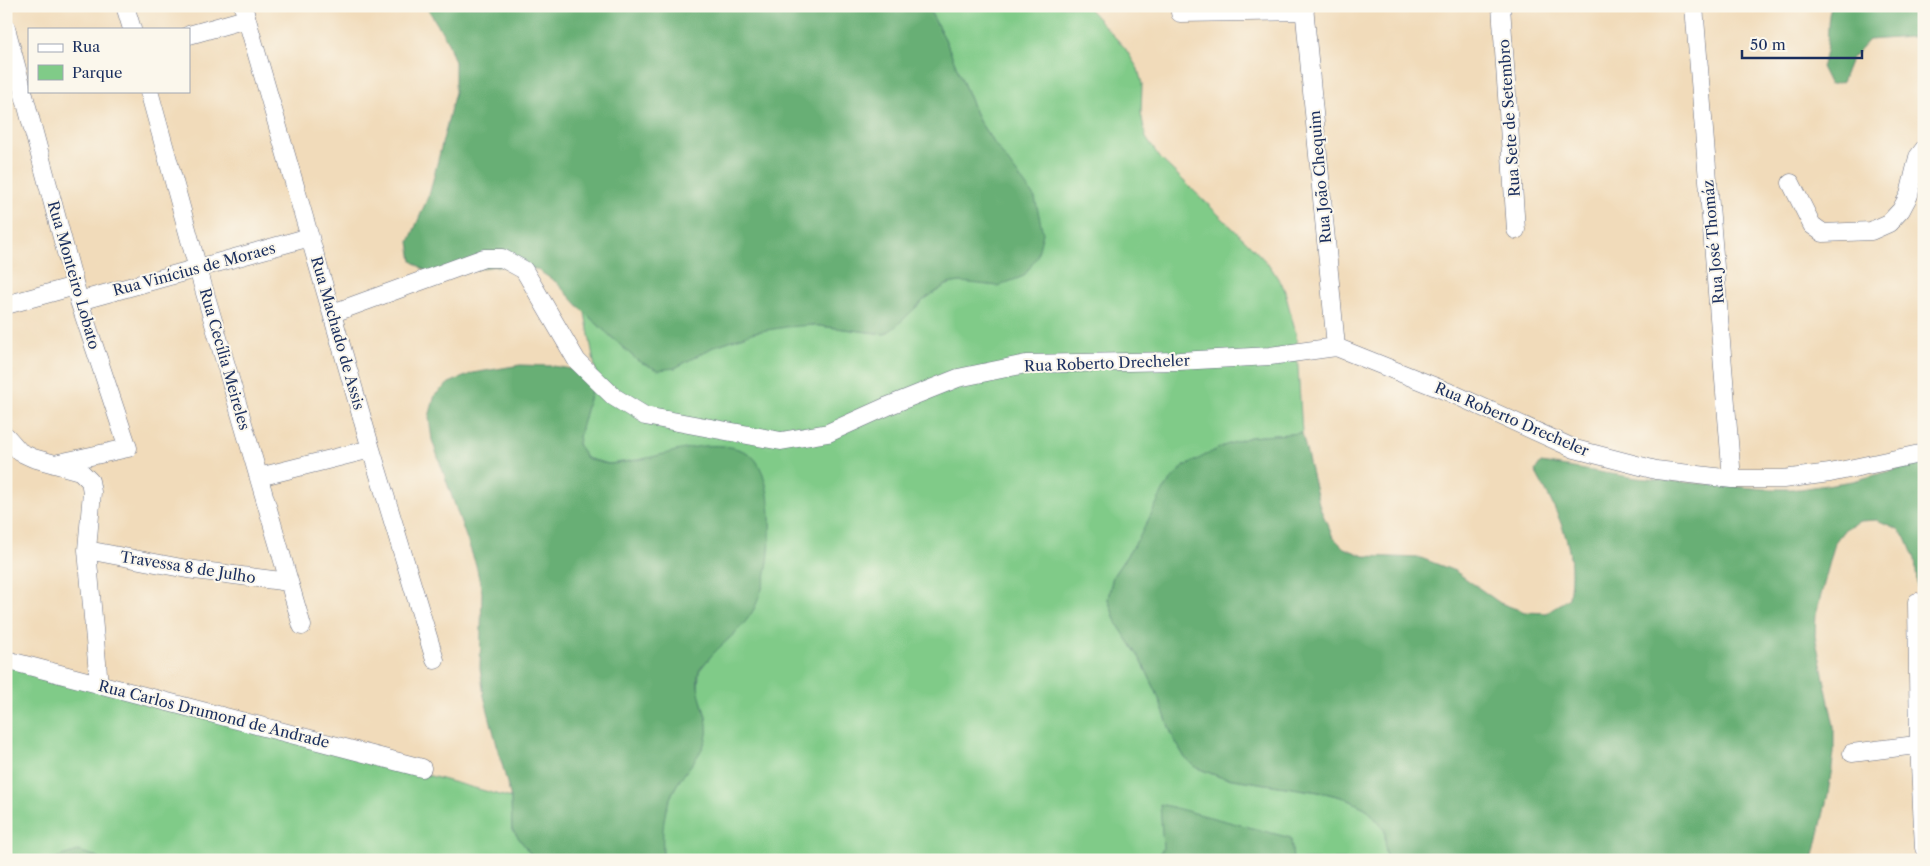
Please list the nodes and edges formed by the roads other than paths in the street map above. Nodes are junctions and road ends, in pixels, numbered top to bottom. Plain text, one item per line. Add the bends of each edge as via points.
1 (125, 6) edge
2 (1501, 6) edge
3 (1694, 6) edge
4 (1304, 9) edge
5 (245, 13) edge
6 (1180, 13) dead end
7 (6, 28) edge
8 (132, 28) edge
9 (190, 35) edge
10 (19, 81) edge
11 (149, 92) edge
12 (1924, 149) edge
13 (1791, 183) dead end
14 (1516, 230) dead end
15 (310, 237) junction
16 (198, 269) junction
17 (77, 294) junction
18 (6, 305) edge
19 (333, 313) junction
20 (1336, 348) junction
21 (6, 436) edge
22 (371, 449) junction
23 (1924, 453) edge
24 (54, 464) junction
25 (260, 476) junction
26 (1732, 479) junction
27 (86, 550) junction
28 (290, 582) junction
29 (1917, 602) dead end
30 (302, 626) dead end
31 (6, 660) edge
32 (436, 660) dead end
33 (99, 685) junction
34 (1921, 744) edge
35 (1852, 753) dead end
36 (422, 768) dead end
37 (1924, 848) edge

1 - 8 street
2 - 14 street, Rua Sete de Setembro
3 - 26 street, Rua José Thomáz
4 - 6 street
4 - 20 street, Rua João Chequim
5 - 9 street
5 - 15 street, Rua Machado de Assis
7 - 10 street, Rua Monteiro Lobato
10 - 17 street, Rua Monteiro Lobato
11 - 16 street, Rua Cecília Meireles
12 - 13 street via 1918,157 1909,195 1901,210 1889,223 1871,231 1824,233 1812,225
15 - 16 street, Rua Vinícius de Moraes
15 - 19 street, Rua Machado de Assis
16 - 17 street, Rua Vinícius de Moraes
16 - 25 street, Rua Cecília Meireles
17 - 18 street, Rua Vinícius de Moraes
17 - 24 street, Rua Monteiro Lobato via 128,448
19 - 20 street, Rua Roberto Drecheler via 484,258 502,258 524,270 577,361 614,398 645,416 781,441 828,433 958,378 1026,364 1179,361 1270,356
19 - 22 street, Rua Machado de Assis
20 - 26 street, Rua Roberto Drecheler via 1451,393 1575,449 1656,470
21 - 24 street via 20,452
22 - 25 street
22 - 32 street, Rua Machado de Assis
23 - 26 street, Rua Roberto Drecheler via 1830,473 1783,479
24 - 27 street via 80,471 90,481 92,492
25 - 28 street, Rua Cecília Meireles
27 - 28 street, Travessa 8 de Julho via 187,569
27 - 33 street
28 - 30 street, Rua Cecília Meireles
29 - 34 street
31 - 33 street, Rua Carlos Drumond de Andrade
33 - 36 street, Rua Carlos Drumond de Andrade
34 - 35 street
34 - 37 street

